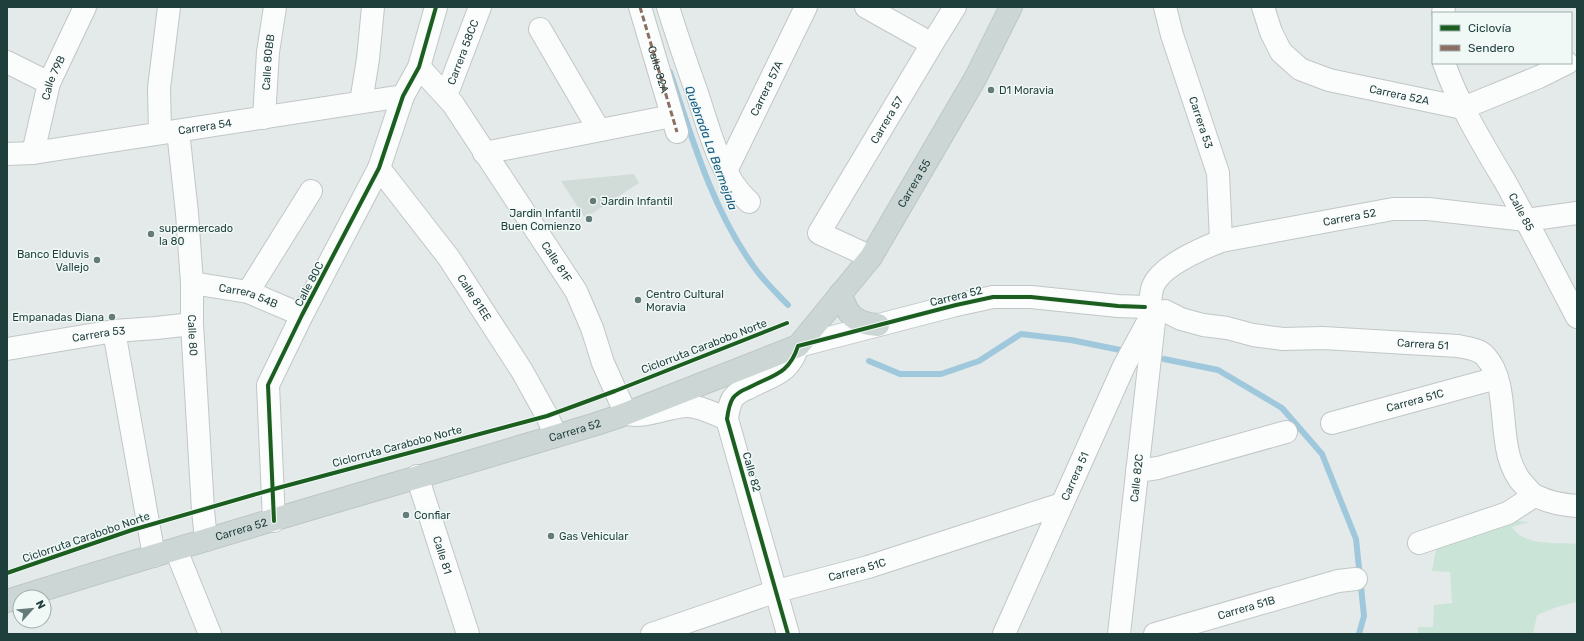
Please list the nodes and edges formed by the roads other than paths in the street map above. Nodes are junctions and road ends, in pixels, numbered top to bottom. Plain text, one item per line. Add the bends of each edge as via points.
1 (85, 7) edge
2 (169, 7) edge
3 (275, 7) edge
4 (372, 7) edge
5 (436, 7) edge
6 (480, 7) edge
7 (640, 7) edge
8 (668, 7) edge
9 (806, 7) edge
10 (866, 7) edge
11 (956, 7) edge
12 (1011, 7) edge
13 (1165, 7) edge
14 (1263, 7) edge
15 (540, 29) dead end
16 (932, 44) junction
17 (7, 62) edge
18 (1444, 64) edge
19 (1565, 64) edge
20 (419, 67) junction
21 (50, 83) junction
22 (403, 96) junction
23 (446, 96) junction
24 (360, 102) junction
25 (1463, 108) junction
26 (264, 118) junction
27 (599, 130) junction
28 (169, 132) junction
29 (33, 153) junction
30 (484, 153) junction
31 (7, 154) edge
32 (379, 168) junction
33 (726, 171) junction
34 (311, 191) dead end
35 (749, 202) dead end
36 (1577, 213) edge
37 (1526, 220) junction
38 (1221, 241) junction
39 (871, 257) junction
40 (192, 283) junction
41 (248, 292) junction
42 (842, 293) junction
43 (1153, 312) junction
44 (302, 315) junction
45 (1577, 317) edge
46 (192, 324) junction
47 (878, 325) junction
48 (114, 331) junction
49 (798, 346) junction
50 (7, 349) edge
51 (1498, 378) junction
52 (626, 414) junction
53 (727, 419) junction
54 (1332, 423) dead end
55 (1286, 432) dead end
56 (556, 436) junction
57 (1137, 471) junction
58 (417, 476) junction
59 (1534, 496) junction
60 (1062, 504) junction
61 (1577, 506) edge
62 (274, 521) junction
63 (206, 540) junction
64 (1419, 543) dead end
65 (176, 550) junction
66 (154, 556) junction
67 (1347, 580) dead end
68 (777, 591) junction
69 (7, 601) edge
70 (210, 634) edge
71 (468, 634) edge
72 (652, 634) edge
73 (788, 634) edge
74 (1004, 634) edge
75 (1119, 634) edge
76 (1155, 634) edge

1 - 21 street, Calle 79B
2 - 28 street, Calle 80 via 160,88
3 - 26 street, Calle 80BB via 268,52
4 - 24 street via 368,59
5 - 20 street, Calle 80C
6 - 23 street, Carrera 58CC
7 - 27 street, Calle 82A via 674,124
8 - 33 street
9 - 33 street, Carrera 57A
10 - 16 street
11 - 16 street, Carrera 57
12 - 39 main road, Carrera 55 via 976,76
13 - 38 street, Carrera 53 via 1218,173
14 - 25 street, Carrera 52A via 1271,32 1282,52 1300,69 1329,80
15 - 27 street
16 - 39 street, Carrera 57 via 819,233
17 - 21 street
18 - 25 street, Calle 85
19 - 25 street
20 - 22 street, Calle 80C
20 - 23 street, Calle 81F
21 - 29 street, Calle 79B
22 - 24 street, Carrera 54
22 - 32 street, Calle 80C
23 - 30 street, Calle 81F
24 - 26 street, Carrera 54
25 - 37 street, Calle 85
26 - 28 street, Carrera 54
27 - 30 street
28 - 29 street, Carrera 54
28 - 40 street, Calle 80 via 187,213
29 - 31 street, Carrera 54
30 - 52 street, Calle 81F via 576,291 603,363
32 - 44 street, Calle 80C
32 - 56 street, Calle 81EE via 449,258 522,371
33 - 35 street via 739,192
34 - 41 street
36 - 37 street, Carrera 52
37 - 38 street, Carrera 52 via 1428,209 1393,209
37 - 45 street, Calle 85
38 - 43 street, Carrera 52 via 1198,250 1161,275 1153,286
39 - 42 main road, Carrera 55
40 - 41 street, Carrera 54B
40 - 46 street, Calle 80
41 - 44 street, Carrera 54B
42 - 47 main road via 844,304 853,317 868,325
42 - 49 main road, Carrera 55
43 - 47 street, Carrera 52 via 1031,297 993,297
43 - 51 street, Carrera 51 via 1204,325 1283,339 1323,338 1474,349 1486,356
43 - 57 street, Calle 82C
43 - 60 street, Carrera 51 via 1124,366
44 - 62 street, Calle 80C via 268,385
46 - 48 street, Carrera 53
46 - 63 street, Calle 80
47 - 49 street, Carrera 52
48 - 50 street, Carrera 53
48 - 66 street
49 - 52 main road, Carrera 52
49 - 53 street via 789,365 778,374 740,392 734,398
51 - 54 street, Carrera 51C
51 - 59 street, Carrera 51 via 1508,455 1518,480
52 - 53 street via 641,416 686,406 701,408
52 - 56 main road, Carrera 52
53 - 68 street, Calle 82
55 - 57 street via 1158,468
56 - 58 main road, Carrera 52
57 - 75 street, Calle 82C
58 - 62 main road, Carrera 52
58 - 71 street, Calle 81
59 - 61 street, Carrera 51
59 - 64 street via 1508,513
60 - 68 street, Carrera 51C via 868,567
60 - 74 street, Carrera 51
62 - 63 main road, Carrera 52
63 - 65 main road, Carrera 52
65 - 66 main road, Carrera 52
65 - 70 street
66 - 69 main road, Carrera 52
67 - 76 street, Carrera 51B
68 - 72 street, Carrera 51C
68 - 73 street, Calle 82

